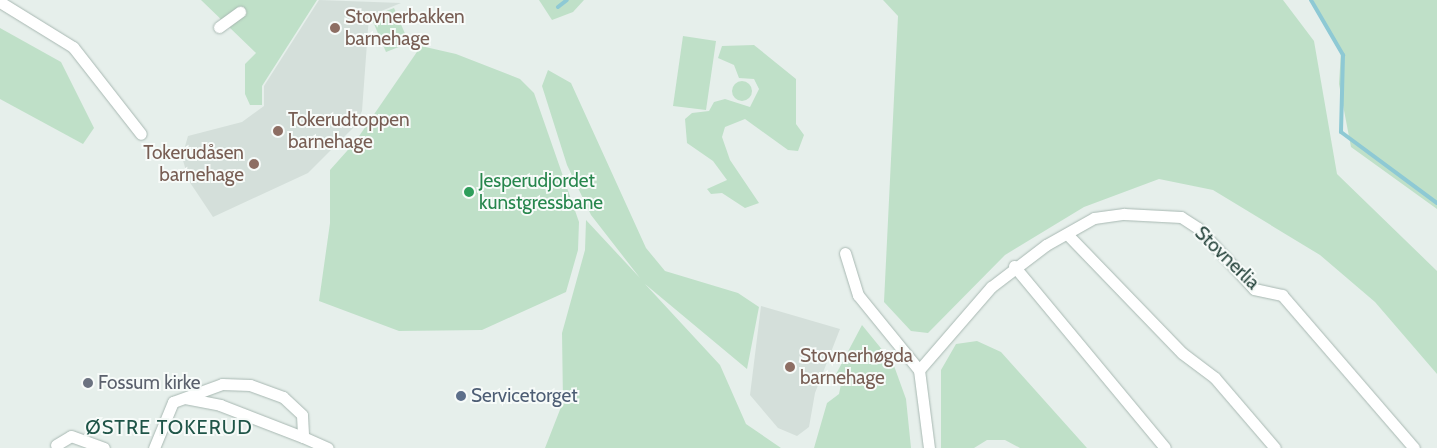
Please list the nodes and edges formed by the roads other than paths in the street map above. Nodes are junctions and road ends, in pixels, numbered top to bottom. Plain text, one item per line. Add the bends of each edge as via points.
1 (0, 2) edge
2 (240, 12) dead end
3 (219, 27) dead end
4 (142, 134) dead end
5 (1067, 234) junction
6 (845, 253) dead end
7 (1014, 266) junction
8 (919, 370) junction
9 (183, 398) junction
10 (303, 437) junction
11 (56, 445) dead end
12 (104, 448) edge
13 (154, 448) edge
14 (328, 448) edge
15 (929, 448) edge
16 (1165, 448) edge
17 (1275, 448) edge
18 (1414, 448) edge

1 - 4 street via 73,47
2 - 3 street
5 - 7 street, Stovnerlia
5 - 17 street via 1182,353 1215,378
5 - 18 street, Stovnerlia via 1094,218 1124,214 1181,217 1198,228 1254,289 1282,295
6 - 8 street via 858,295
7 - 8 street, Stovnerlia
7 - 16 street
8 - 15 street
9 - 10 street via 220,405
9 - 10 street via 222,384 250,385 296,406
9 - 13 street via 173,402
10 - 14 street
11 - 12 street via 71,436

